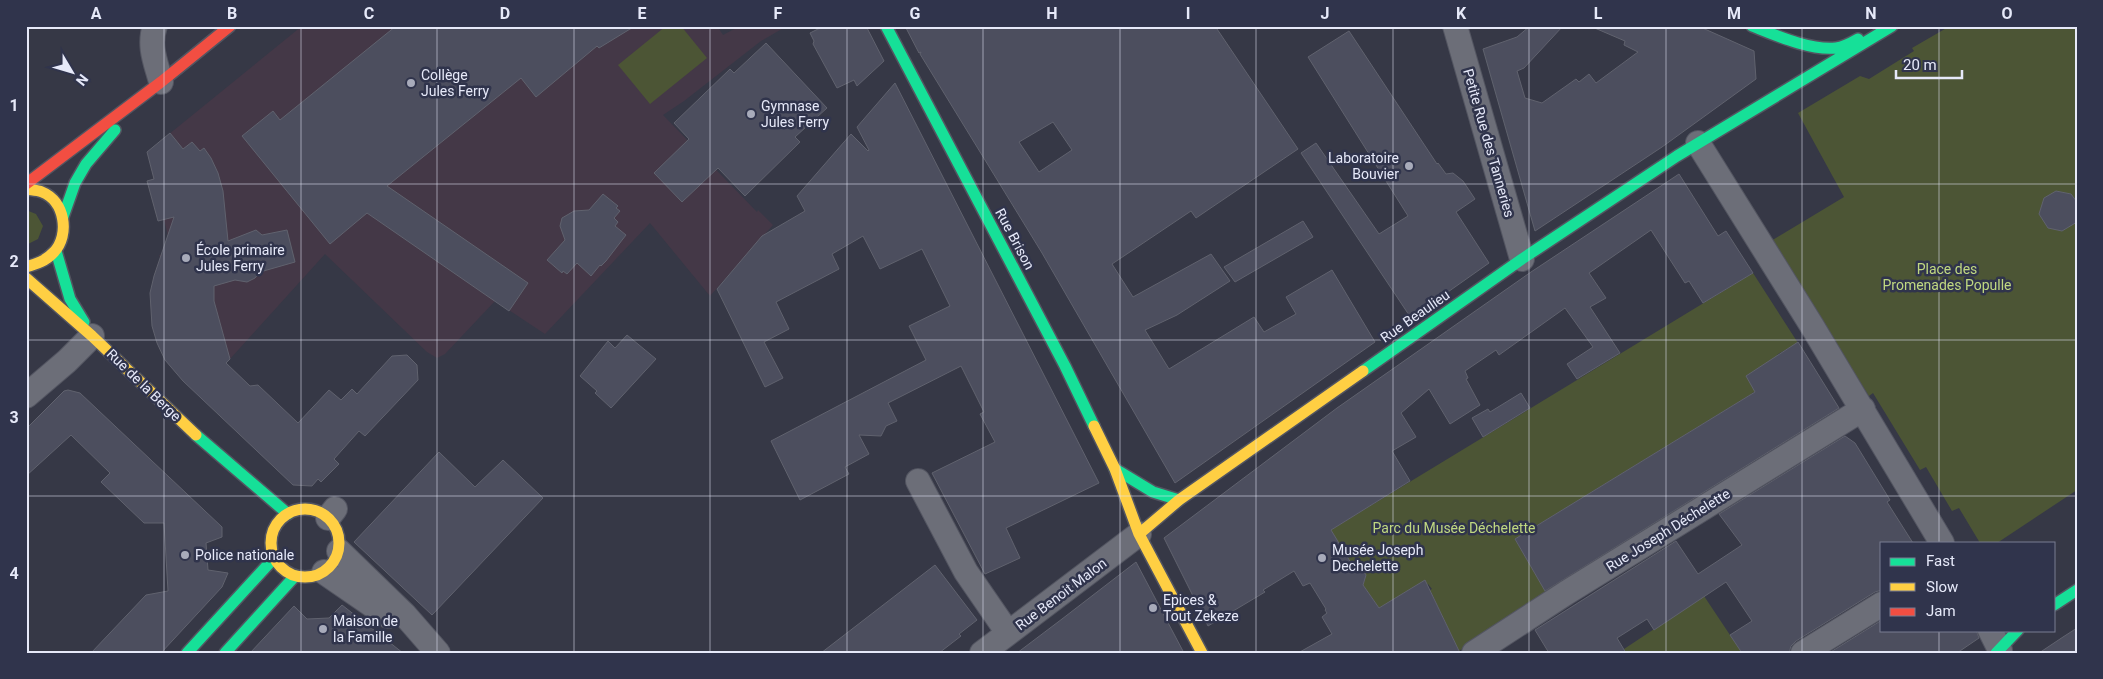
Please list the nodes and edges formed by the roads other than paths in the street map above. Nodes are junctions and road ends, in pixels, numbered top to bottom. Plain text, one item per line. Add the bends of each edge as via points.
1 (155, 26) edge
2 (230, 26) edge
3 (886, 26) edge
4 (1455, 26) edge
5 (1752, 26) edge
6 (1887, 26) edge
7 (1892, 26) edge
8 (1775, 36) junction
9 (1799, 54) dead end
10 (1802, 67) dead end
11 (161, 82) junction
12 (1797, 83) junction
13 (1706, 138) junction
14 (26, 184) edge
15 (26, 189) edge
16 (63, 217) junction
17 (56, 251) junction
18 (1522, 259) junction
19 (26, 267) edge
20 (26, 278) edge
21 (92, 336) junction
22 (26, 396) edge
23 (1863, 409) junction
24 (195, 434) junction
25 (1115, 469) junction
26 (918, 481) dead end
27 (235, 483) dead end
28 (1180, 500) junction
29 (288, 514) junction
30 (263, 518) dead end
31 (274, 531) junction
32 (1139, 534) junction
33 (1941, 542) edge
34 (339, 552) junction
35 (274, 558) junction
36 (324, 572) junction
37 (295, 576) junction
38 (2077, 590) edge
39 (2056, 604) edge
40 (1880, 605) edge
41 (2015, 632) edge
42 (1008, 633) junction
43 (1997, 646) edge
44 (436, 651) edge
45 (187, 653) edge
46 (225, 653) edge
47 (982, 653) edge
48 (1202, 653) edge
49 (1474, 653) edge
50 (1803, 653) edge

1 - 11 street via 151,48
2 - 11 street
3 - 25 street, Rue Brison via 1066,366
4 - 18 street, Petite Rue des Tanneries
5 - 8 street
6 - 8 street via 1838,48
7 - 12 street, Rue Beaulieu
8 - 9 street
10 - 12 street
11 - 14 street
11 - 16 street via 86,164
12 - 13 street, Rue Beaulieu
13 - 18 street, Rue Beaulieu
13 - 23 street
15 - 16 street via 42,192 51,198
16 - 17 street via 62,241
17 - 19 street via 48,259
17 - 21 street, Rue de la Berge via 70,298
18 - 28 street, Rue Beaulieu
20 - 21 street, Rue de la Berge
21 - 22 street
21 - 24 street, Rue de la Berge
23 - 33 street
23 - 49 street, Rue Joseph Déchelette
24 - 27 street, Rue de la Berge
24 - 29 street, Rue de la Berge
25 - 28 street via 1153,493
25 - 32 street, Rue Brison
26 - 42 street via 966,572
28 - 32 street, Rue Beaulieu
29 - 31 street
29 - 34 street via 305,509 331,514
30 - 31 street
31 - 35 street
32 - 42 street, Rue Benoit Malon
32 - 48 street, Rue Brison
34 - 36 street
34 - 44 street via 404,614
35 - 37 street
35 - 45 street
36 - 37 street via 315,576
36 - 44 street
37 - 46 street
38 - 39 street
40 - 50 street
41 - 43 street
42 - 47 street, Rue Benoit Malon

